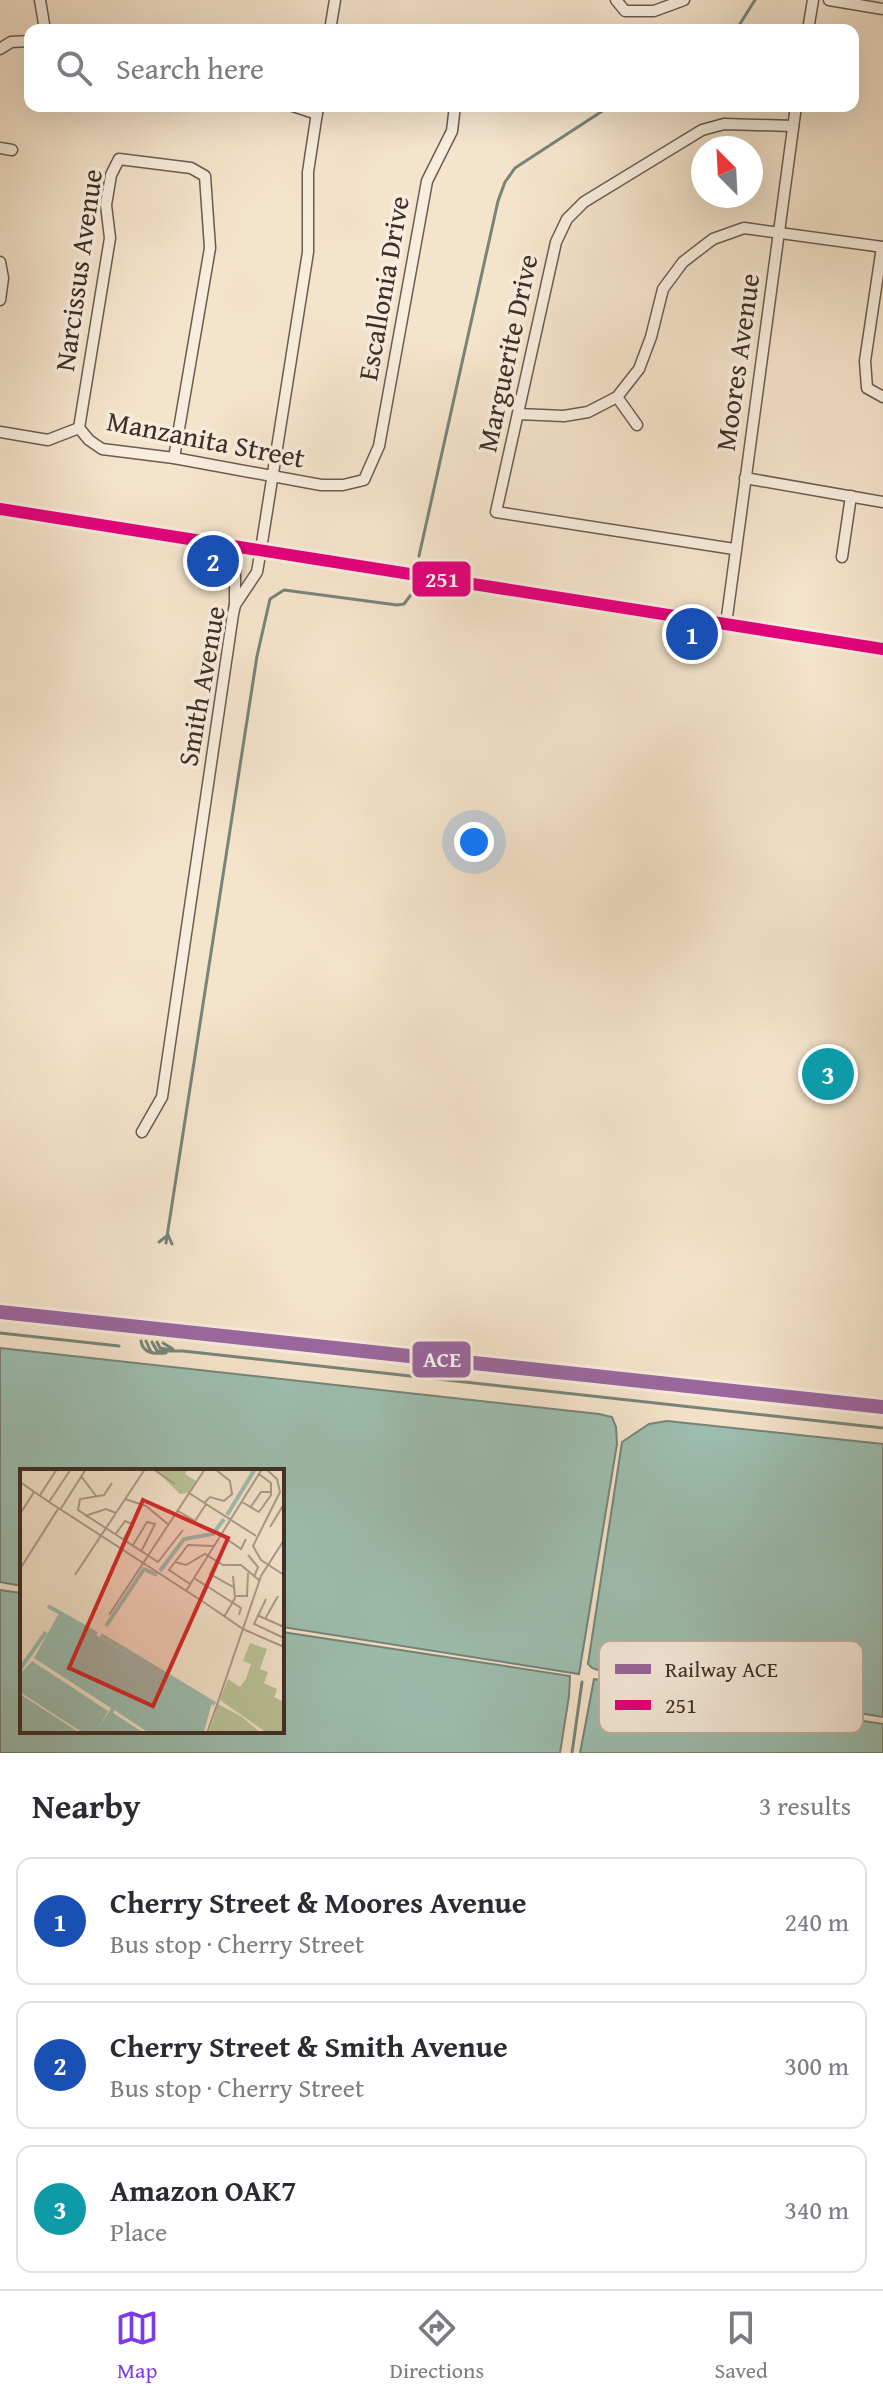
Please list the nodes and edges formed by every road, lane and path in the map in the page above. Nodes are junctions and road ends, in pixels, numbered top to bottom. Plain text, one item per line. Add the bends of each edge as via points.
1 (40, 0) edge
2 (335, 0) edge
3 (616, 0) edge
4 (684, 0) edge
5 (813, 0) edge
6 (829, 0) edge
7 (883, 9) edge
8 (44, 24) edge
9 (331, 24) edge
10 (809, 24) edge
11 (24, 41) edge
12 (0, 49) edge
13 (317, 112) edge
14 (454, 112) edge
15 (795, 112) edge
16 (793, 126) junction
17 (780, 232) junction
18 (883, 247) edge
19 (0, 262) edge
20 (0, 300) edge
21 (617, 397) junction
22 (883, 397) edge
23 (518, 414) junction
24 (637, 425) dead end
25 (79, 428) junction
26 (0, 432) edge
27 (174, 458) junction
28 (273, 476) junction
29 (745, 478) junction
30 (364, 480) joint
31 (851, 496) junction
32 (883, 502) edge
33 (0, 509) edge
34 (226, 545) junction
35 (261, 549) junction
36 (734, 549) junction
37 (842, 557) dead end
38 (235, 605) junction
39 (726, 624) junction
40 (883, 649) edge
41 (142, 1132) dead end

1 - 8 street
2 - 9 street
3 - 4 street via 625,11 654,11
5 - 10 street
6 - 7 street
11 - 12 street
13 - 28 street, Smith Avenue via 308,172 308,252
14 - 30 street, Escallonia Drive via 452,131 427,181 379,446
15 - 16 street, Moores Avenue
16 - 17 street, Moores Avenue
16 - 23 street, Marguerite Drive via 724,124 702,130 584,202 567,219 556,242
17 - 18 street
17 - 21 street via 744,228 713,239 683,262 663,289 639,369
17 - 29 street, Moores Avenue
18 - 22 street via 865,361 867,388
19 - 20 street
21 - 23 street via 588,412
21 - 24 street
23 - 36 street, Marguerite Drive via 496,512
25 - 26 street, Manzanita Street via 48,440
25 - 27 street, Manzanita Street via 102,449
25 - 27 street, Narcissus Avenue via 110,238 106,205 111,175 119,159 191,168 205,176 210,248
27 - 28 street, Manzanita Street
28 - 30 street, Manzanita Street via 321,485
28 - 35 street, Smith Avenue
29 - 31 street
29 - 36 street, Moores Avenue
31 - 32 street
31 - 37 street
33 - 34 street
34 - 35 street
34 - 38 street via 235,570
35 - 38 street, Smith Avenue via 257,572
35 - 39 street
36 - 39 street, Moores Avenue
38 - 41 street, Smith Avenue via 162,1097
39 - 40 street

